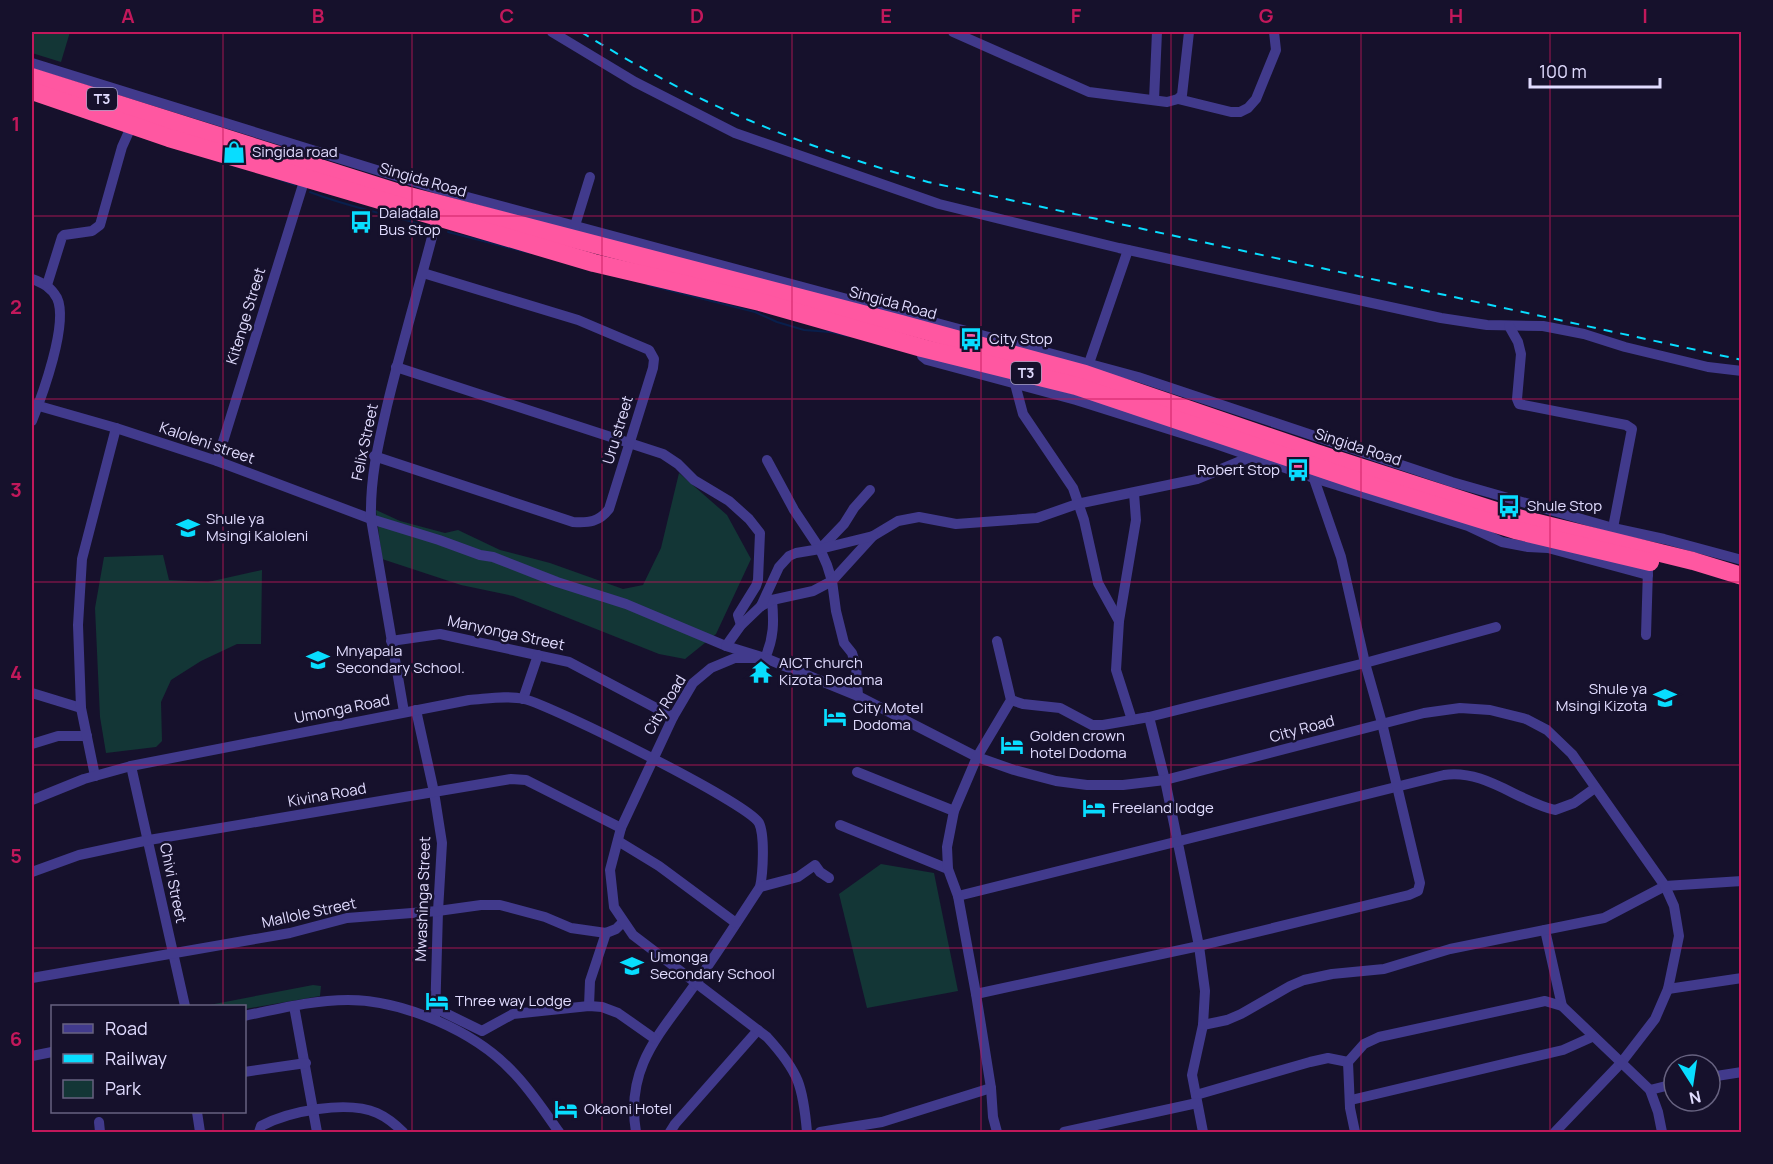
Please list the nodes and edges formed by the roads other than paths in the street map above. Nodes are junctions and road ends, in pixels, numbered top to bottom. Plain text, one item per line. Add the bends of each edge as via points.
1 (552, 32) edge
2 (953, 32) edge
3 (1157, 32) edge
4 (1189, 32) edge
5 (1274, 32) edge
6 (32, 63) edge
7 (32, 77) edge
8 (32, 91) edge
9 (1178, 99) junction
10 (1154, 100) junction
11 (131, 127) junction
12 (307, 172) junction
13 (590, 177) dead end
14 (437, 218) junction
15 (573, 233) junction
16 (1128, 250) junction
17 (423, 273) junction
18 (32, 279) edge
19 (47, 285) junction
20 (1509, 326) junction
21 (922, 348) junction
22 (396, 368) junction
23 (1087, 369) junction
24 (1742, 370) edge
25 (1015, 384) junction
26 (34, 405) edge
27 (32, 421) edge
28 (116, 428) junction
29 (630, 442) junction
30 (375, 456) junction
31 (1253, 456) junction
32 (767, 460) dead end
33 (216, 461) junction
34 (1313, 466) junction
35 (870, 490) dead end
36 (1134, 493) junction
37 (1077, 504) junction
38 (371, 519) junction
39 (1611, 534) junction
40 (873, 536) junction
41 (820, 549) junction
42 (1742, 560) edge
43 (1648, 568) junction
44 (1742, 576) edge
45 (832, 581) junction
46 (1742, 587) edge
47 (772, 600) junction
48 (761, 606) junction
49 (1119, 621) junction
50 (741, 625) junction
51 (1496, 627) dead end
52 (1646, 635) dead end
53 (391, 641) junction
54 (997, 641) dead end
55 (726, 646) junction
56 (538, 655) junction
57 (765, 658) junction
58 (1365, 663) junction
59 (32, 693) edge
60 (858, 696) junction
61 (523, 699) junction
62 (1011, 700) junction
63 (81, 708) junction
64 (416, 710) junction
65 (404, 712) junction
66 (673, 717) junction
67 (1149, 717) junction
68 (1132, 720) junction
69 (1382, 723) junction
70 (87, 736) junction
71 (32, 744) edge
72 (977, 757) junction
73 (652, 758) junction
74 (131, 766) junction
75 (857, 772) dead end
76 (95, 776) junction
77 (1165, 780) junction
78 (1397, 787) junction
79 (1595, 788) junction
80 (435, 792) junction
81 (32, 800) edge
82 (954, 811) junction
83 (840, 825) dead end
84 (621, 828) junction
85 (149, 840) junction
86 (618, 841) junction
87 (1178, 842) junction
88 (948, 870) junction
89 (32, 872) edge
90 (829, 878) dead end
91 (1742, 881) edge
92 (1665, 886) junction
93 (760, 887) junction
94 (958, 896) junction
95 (438, 911) junction
96 (623, 922) junction
97 (736, 923) junction
98 (1545, 930) junction
99 (606, 933) junction
100 (1199, 946) junction
101 (173, 953) junction
102 (32, 978) edge
103 (1742, 978) edge
104 (696, 983) junction
105 (1668, 989) junction
106 (976, 994) junction
107 (185, 1005) edge
108 (294, 1006) junction
109 (589, 1006) junction
110 (1562, 1006) junction
111 (435, 1014) junction
112 (246, 1016) edge
113 (1203, 1025) junction
114 (758, 1030) junction
115 (1592, 1037) junction
116 (655, 1039) junction
117 (51, 1052) edge
118 (32, 1056) edge
119 (1348, 1062) junction
120 (306, 1063) junction
121 (1621, 1063) junction
122 (246, 1072) edge
123 (1742, 1072) edge
124 (1722, 1075) edge
125 (1662, 1087) edge
126 (991, 1088) junction
127 (1650, 1090) junction
128 (1196, 1099) junction
129 (1351, 1100) junction
130 (314, 1110) junction
131 (197, 1113) edge
132 (200, 1132) edge
133 (259, 1132) edge
134 (317, 1132) edge
135 (403, 1132) edge
136 (558, 1132) edge
137 (636, 1132) edge
138 (670, 1132) edge
139 (807, 1132) edge
140 (820, 1132) edge
141 (997, 1132) edge
142 (1064, 1132) edge
143 (1203, 1132) edge
144 (1355, 1132) edge
145 (1555, 1132) edge
146 (1662, 1132) edge

1 - 16 street via 634,82 735,133 939,204
2 - 10 street via 1089,92
3 - 10 street
4 - 9 street via 1185,85
5 - 9 street via 1275,54 1256,99 1248,108 1231,112
6 - 15 street
7 - 12 highway, Singida Road / T3
8 - 11 highway, Singida Road / T3
9 - 10 street
11 - 12 highway, Singida Road / T3
11 - 19 street via 100,225 92,231 62,237
12 - 14 highway, Singida Road / T3
12 - 15 highway, Singida Road / T3
12 - 33 street, Kitenge Street
13 - 15 street
14 - 17 street, Felix Street
14 - 21 highway, Singida Road / T3
15 - 23 highway, Singida Road / T3 via 901,324
16 - 20 street via 1442,318
16 - 23 street
17 - 22 street, Felix Street
17 - 29 street, Uru street via 578,320 649,350 653,368
18 - 19 street
19 - 26 street via 57,299 60,322
20 - 24 street via 1550,327 1708,367
20 - 39 street via 1521,354 1519,404 1632,429
21 - 25 street via 922,356 927,360
21 - 34 highway, Singida Road / T3 via 1076,386
22 - 29 street
22 - 30 street, Felix Street
23 - 34 highway, Singida Road / T3
23 - 39 street via 1138,376
25 - 31 street
25 - 37 street via 1023,414 1073,488
26 - 27 street
26 - 28 street, Kaloleni street
28 - 33 street, Kaloleni street
28 - 63 street via 82,559 78,625
29 - 30 street, Uru street via 609,508 589,523 573,522
29 - 50 street via 678,464 694,480 729,501 760,533 758,580 738,615
30 - 38 street, Felix Street
31 - 34 street
31 - 36 street via 1197,480
32 - 41 street
33 - 38 street, Kaloleni street
34 - 39 highway, Singida Road / T3 via 1518,518
34 - 43 highway, Singida Road / T3
34 - 58 street via 1341,557
35 - 41 street
36 - 37 street
36 - 49 street via 1136,520
37 - 40 street via 1037,518 1013,521 956,524 919,517 898,521
37 - 49 street via 1087,529 1098,583
38 - 53 street, Felix Street
38 - 55 street, Kaloleni street via 609,598
39 - 42 street via 1664,539
39 - 44 highway, Singida Road / T3
40 - 41 street
40 - 45 street
41 - 45 street
41 - 48 street via 796,553 785,560
43 - 46 highway, Singida Road / T3
43 - 52 street
45 - 47 street via 813,591
45 - 60 street via 844,643 856,666
47 - 48 street
47 - 57 street via 775,627
48 - 50 street
49 - 68 street via 1116,670
50 - 55 street
51 - 58 street
53 - 56 street, Manyonga Street via 440,634
53 - 65 street, Felix Street
54 - 62 street
55 - 57 street, Kaloleni street
56 - 61 street
56 - 66 street, Manyonga Street via 568,662
57 - 60 street, City Road
57 - 66 street, City Road via 735,658 711,668 693,683
58 - 67 street
58 - 69 street
59 - 63 street
60 - 72 street, City Road
61 - 64 street, Umonga Road via 468,700
61 - 73 street, Umonga Road
62 - 68 street via 1060,708 1092,725
62 - 72 street
63 - 70 street
64 - 65 street, Umonga Road
64 - 80 street, Mwashinga Street
65 - 74 street, Umonga Road
66 - 73 street, City Road
67 - 68 street
67 - 77 street
69 - 77 street, City Road
69 - 78 street
69 - 79 street, City Road via 1460,708 1526,719 1547,730 1572,754
70 - 71 street via 58,736
70 - 76 street
72 - 77 street, City Road via 1035,776 1087,785
72 - 82 street
73 - 84 street, City Road
73 - 93 street, City Road via 738,805 758,822 763,875
74 - 76 street, Umonga Road
74 - 85 street, Chivi Street
75 - 82 street
76 - 81 street, Umonga Road
77 - 87 street
78 - 79 street via 1464,774 1555,810 1574,803
78 - 87 street
78 - 100 street via 1420,883 1418,891
79 - 92 street, City Road
80 - 84 street, Kivina Road via 526,780
80 - 85 street, Kivina Road
80 - 95 street, Mwashinga Street via 442,843
82 - 88 street via 947,847
83 - 88 street
84 - 86 street, City Road
85 - 89 street, Kivina Road via 79,855
85 - 101 street, Chivi Street
86 - 96 street, City Road via 610,870 614,907
86 - 97 street
87 - 94 street
87 - 100 street
88 - 94 street
90 - 93 street via 815,865 798,877
91 - 92 street
92 - 98 street via 1611,916
92 - 105 street, City Road via 1674,906 1679,936
93 - 97 street, City Road
94 - 106 street
95 - 99 street, Mallole Street via 500,905 571,928
95 - 101 street, Mallole Street via 346,918 290,933
95 - 111 street, Mwashinga Street
96 - 99 street
96 - 104 street, City Road
97 - 104 street, City Road
98 - 110 street
98 - 113 street via 1384,969 1305,980 1241,1014
99 - 109 street via 590,981
100 - 106 street
100 - 113 street via 1206,991
101 - 102 street, Mallole Street
101 - 107 street, Chivi Street
103 - 105 street
104 - 114 street, City Road
104 - 116 street
105 - 121 street, City Road via 1655,1019
106 - 126 street
108 - 111 street via 349,1000
108 - 112 street
108 - 120 street
109 - 111 street via 513,1014 482,1031
109 - 116 street via 618,1013
110 - 115 street
110 - 119 street via 1545,1001 1380,1036 1364,1044
111 - 136 street via 511,1069
113 - 128 street via 1193,1069
114 - 138 street
114 - 139 street, City Road via 777,1047 799,1081
115 - 121 street
115 - 129 street via 1563,1050
116 - 137 street via 643,1061 636,1088
117 - 118 street
119 - 128 street via 1328,1058
119 - 129 street
120 - 122 street
120 - 130 street
121 - 127 street
121 - 145 street, City Road
123 - 124 street
125 - 127 street
126 - 140 street via 882,1122
126 - 141 street
127 - 146 street
128 - 142 street
128 - 143 street
129 - 144 street
130 - 133 street via 274,1120 261,1126
130 - 134 street
130 - 135 street via 356,1107 377,1113
131 - 132 street

